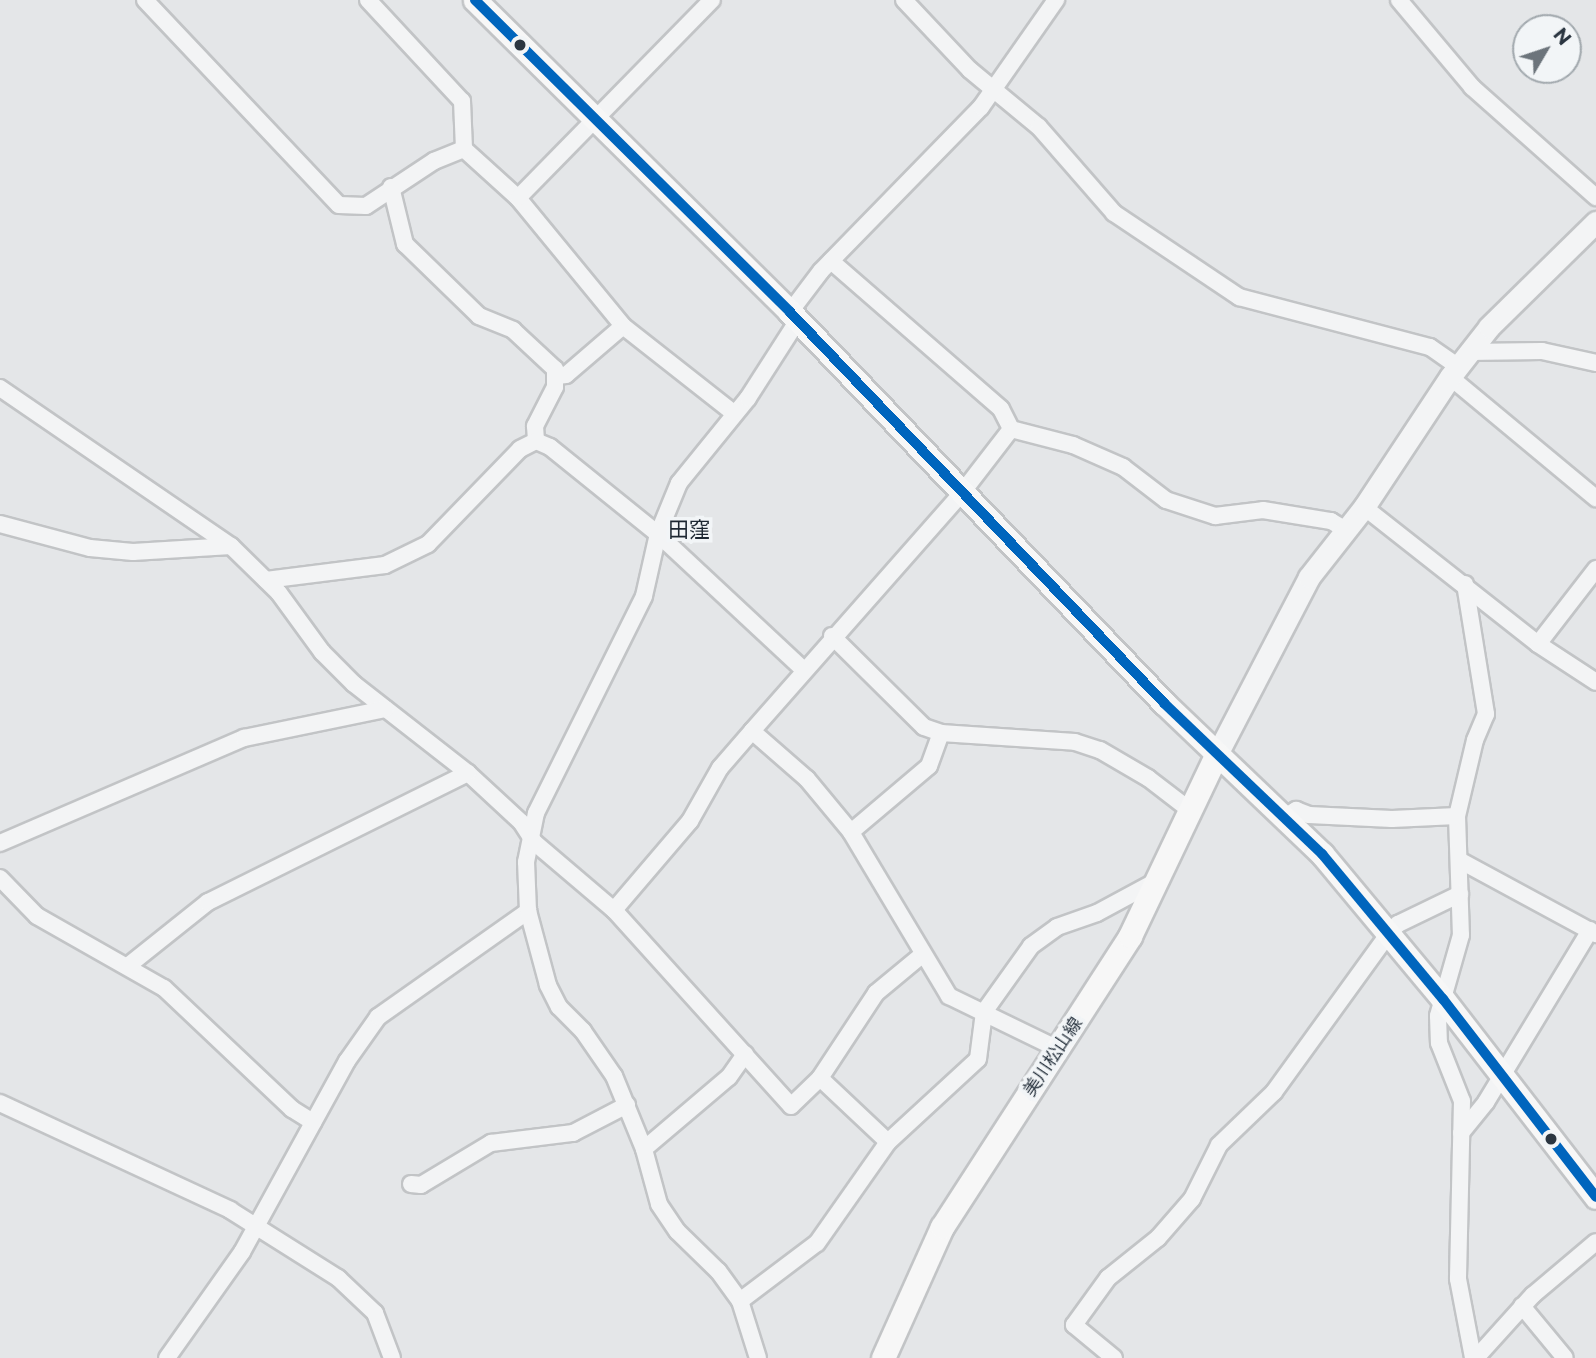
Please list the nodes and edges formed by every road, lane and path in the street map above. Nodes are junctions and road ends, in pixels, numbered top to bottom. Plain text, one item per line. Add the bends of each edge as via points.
1 (145, 0) edge
2 (368, 0) edge
3 (475, 0) edge
4 (712, 0) edge
5 (904, 0) edge
6 (1056, 0) edge
7 (1399, 0) edge
8 (994, 89) junction
9 (595, 122) junction
10 (464, 149) junction
11 (391, 187) junction
12 (1596, 197) edge
13 (518, 198) junction
14 (1596, 222) edge
15 (831, 261) junction
16 (794, 316) junction
17 (623, 326) junction
18 (1596, 363) edge
19 (1458, 365) junction
20 (557, 376) junction
21 (0, 388) edge
22 (735, 414) junction
23 (1011, 429) junction
24 (536, 441) junction
25 (961, 494) junction
26 (1596, 498) edge
27 (1364, 507) junction
28 (0, 524) edge
29 (1346, 530) junction
30 (658, 534) junction
31 (231, 546) junction
32 (1596, 569) edge
33 (266, 580) junction
34 (1465, 584) junction
35 (832, 636) junction
36 (1538, 644) junction
37 (803, 669) junction
38 (1596, 682) edge
39 (386, 709) junction
40 (752, 731) junction
41 (941, 733) junction
42 (1217, 754) junction
43 (468, 773) junction
44 (1191, 811) junction
45 (1286, 816) junction
46 (1457, 816) junction
47 (851, 832) junction
48 (528, 834) junction
49 (0, 843) edge
50 (1459, 860) junction
51 (0, 878) edge
52 (1160, 879) junction
53 (1460, 894) junction
54 (614, 910) junction
55 (527, 911) junction
56 (1593, 932) edge
57 (1389, 933) junction
58 (923, 954) junction
59 (129, 965) junction
60 (1443, 999) junction
61 (984, 1012) junction
62 (1058, 1049) junction
63 (745, 1054) junction
64 (1500, 1074) junction
65 (820, 1078) junction
66 (0, 1103) edge
67 (628, 1105) junction
68 (313, 1122) junction
69 (1461, 1133) junction
70 (888, 1142) junction
71 (644, 1149) junction
72 (411, 1184) dead end
73 (1593, 1188) edge
74 (256, 1226) junction
75 (1596, 1242) edge
76 (740, 1301) junction
77 (1522, 1306) junction
78 (167, 1358) edge
79 (391, 1358) edge
80 (758, 1358) edge
81 (883, 1358) edge
82 (1114, 1358) edge
83 (1475, 1358) edge
84 (1565, 1358) edge

1 - 11 street via 339,205 366,206
2 - 10 street via 462,101
3 - 9 main road
4 - 9 street
5 - 8 street
6 - 8 street
7 - 12 street via 1472,87
8 - 15 street
8 - 19 street via 1039,127 1114,213 1239,297 1430,347
9 - 13 street
9 - 16 main road
10 - 11 street
10 - 13 street
11 - 20 street via 405,244 479,316 513,330
13 - 17 street
14 - 19 street
15 - 16 street
15 - 23 street via 1002,409
16 - 22 street
16 - 25 main road
17 - 20 street via 566,375
17 - 22 street
18 - 19 street via 1542,351
19 - 26 street
19 - 27 street
20 - 24 street via 535,426
21 - 31 street
22 - 30 street via 679,483
23 - 25 street
23 - 29 street via 1073,446 1123,467 1166,500 1215,516 1263,510 1331,521
24 - 30 street via 550,447
24 - 33 street via 520,449 428,544 385,565
25 - 35 street
25 - 42 main road
27 - 29 street
27 - 34 street
28 - 31 street via 90,548 133,552
29 - 42 street via 1292,607
30 - 37 street
30 - 48 street via 644,596 629,631
31 - 33 street
32 - 36 street
33 - 39 street via 322,652
34 - 36 street
34 - 46 street via 1486,714
35 - 37 street
35 - 41 street via 909,716
36 - 38 street
37 - 40 street
39 - 43 street
39 - 49 street via 244,738
40 - 47 street via 807,779
40 - 54 street via 720,768 690,821
41 - 44 street via 1075,742 1100,750 1148,778
41 - 47 street via 929,766
42 - 44 main road, 美川松山線
42 - 45 main road
43 - 48 street
43 - 59 street via 208,902
44 - 52 main road, 美川松山線
45 - 46 street via 1296,810 1310,815 1392,819
45 - 57 main road
46 - 50 street
47 - 58 street
48 - 54 street
48 - 55 street
50 - 53 street
50 - 56 street
51 - 59 street via 37,916
52 - 61 street via 1097,913 1058,927 1031,946
52 - 62 main road, 美川松山線 via 1094,997
53 - 57 street via 1398,924
53 - 60 street via 1461,935
54 - 63 street
55 - 67 street via 559,1007 601,1054
55 - 68 street via 377,1017
56 - 64 street
57 - 60 main road
57 - 82 street via 1274,1092 1219,1145 1192,1199 1158,1238 1108,1278 1074,1325
58 - 61 street via 949,996
58 - 65 street via 876,993
59 - 68 street via 164,988 292,1109
60 - 64 main road
60 - 69 street via 1439,1044 1459,1085
61 - 62 street
61 - 70 street via 978,1059
62 - 81 main road, 美川松山線 via 942,1227
63 - 65 street via 791,1106
63 - 71 street via 729,1077
64 - 69 street via 1486,1102
64 - 73 main road
65 - 70 street
66 - 74 street
67 - 71 street
67 - 72 street via 573,1133 491,1143 421,1185
68 - 74 street
69 - 83 street via 1458,1279
70 - 76 street via 817,1243
71 - 76 street via 667,1217
74 - 78 street
74 - 79 street via 358,1295 375,1313
75 - 77 street
76 - 80 street
77 - 83 street
77 - 84 street

